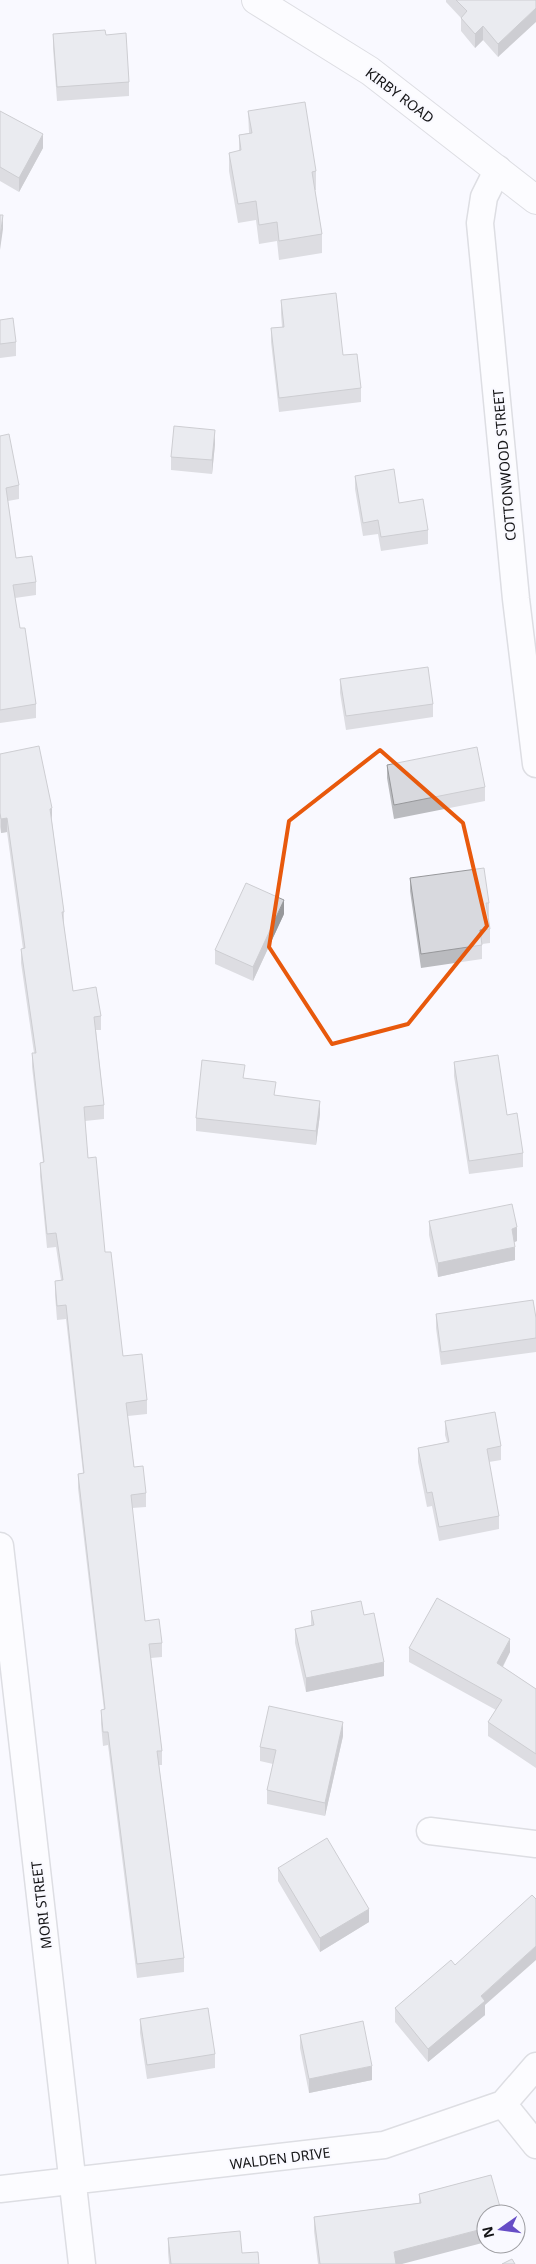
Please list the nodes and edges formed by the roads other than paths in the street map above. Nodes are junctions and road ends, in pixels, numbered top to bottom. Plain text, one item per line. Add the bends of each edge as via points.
1 (256, 0) edge
2 (498, 169) junction
3 (536, 200) edge
4 (536, 764) edge
5 (0, 1546) edge
6 (430, 1831) dead end
7 (536, 1844) edge
8 (536, 2066) edge
9 (503, 2104) junction
10 (536, 2145) edge
11 (73, 2180) junction
12 (0, 2189) edge
13 (82, 2264) edge

1 - 2 main road, KIRBY ROAD via 370,71
2 - 3 main road, KIRBY ROAD
2 - 4 street, COTTONWOOD STREET via 484,197 480,223 516,598
5 - 11 street, MORI STREET
6 - 7 street
8 - 9 street
9 - 10 street
9 - 11 street, WALDEN DRIVE via 384,2145
11 - 12 street, WALDEN DRIVE
11 - 13 street, MORI STREET

